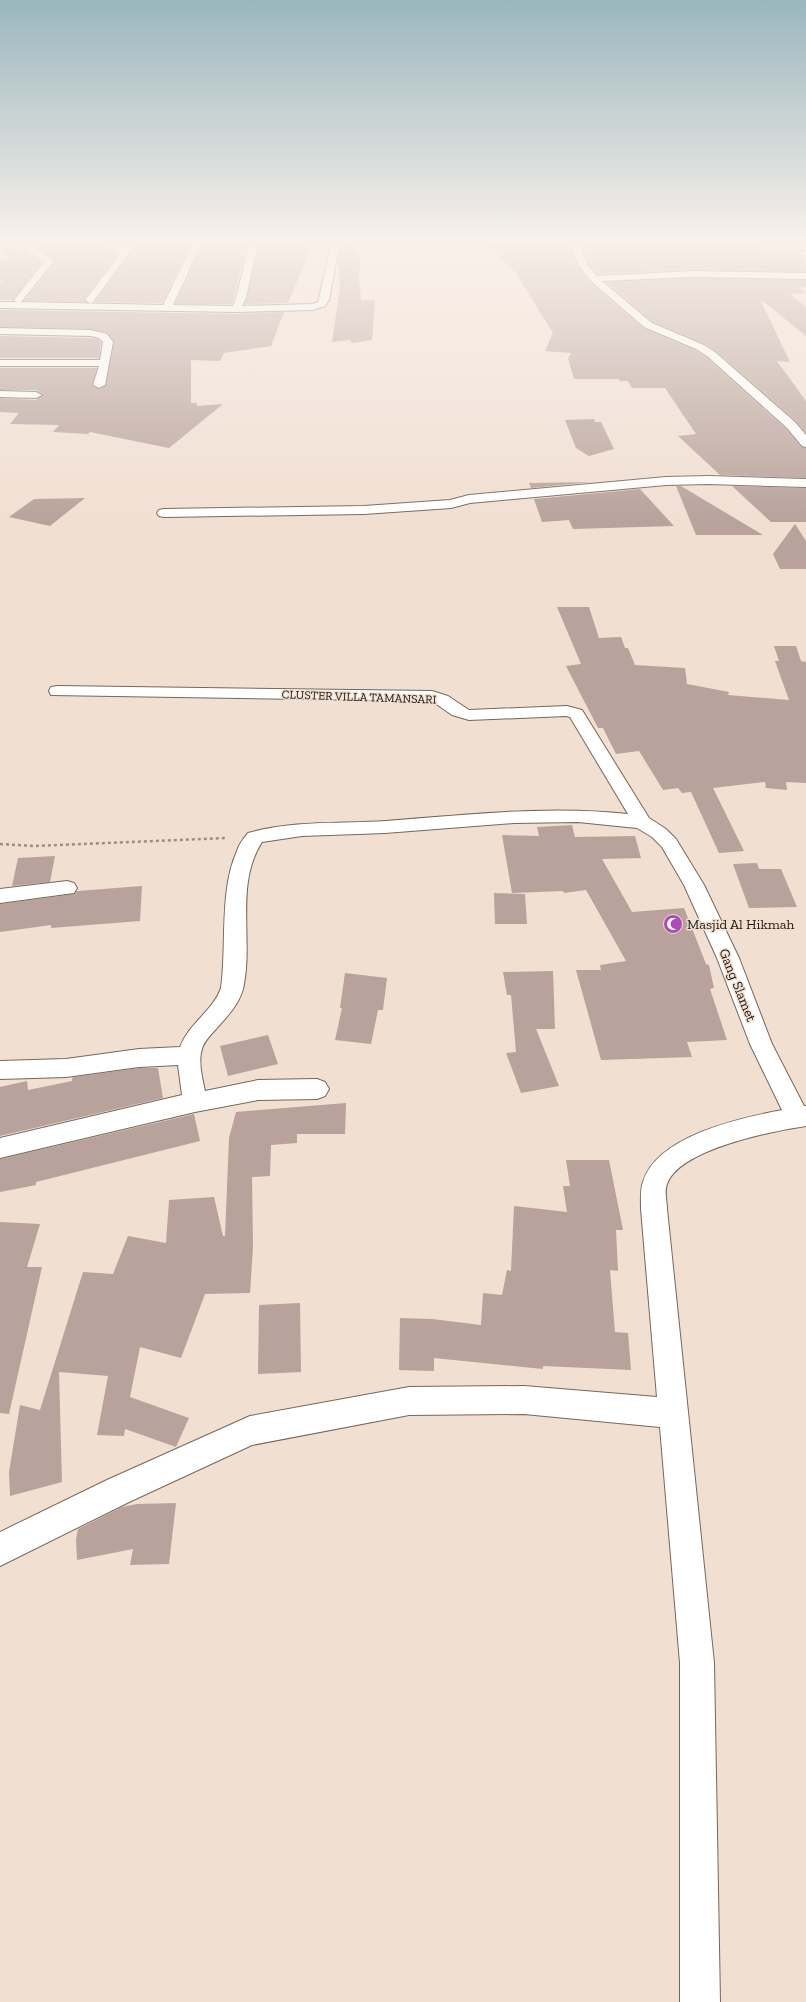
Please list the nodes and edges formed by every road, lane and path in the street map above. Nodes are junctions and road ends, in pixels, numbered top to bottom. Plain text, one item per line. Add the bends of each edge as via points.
1 (99, 335) edge
2 (673, 335) edge
3 (0, 363) edge
4 (105, 363) junction
5 (715, 374) dead end
6 (733, 374) junction
7 (98, 385) dead end
8 (0, 394) edge
9 (36, 395) dead end
10 (806, 443) edge
11 (806, 483) edge
12 (164, 513) dead end
13 (57, 691) dead end
14 (642, 822) junction
15 (255, 837) junction
16 (0, 844) edge
17 (67, 888) dead end
18 (0, 896) edge
19 (190, 1055) junction
20 (0, 1070) edge
21 (317, 1089) dead end
22 (195, 1102) junction
23 (801, 1117) edge
24 (0, 1148) edge
25 (672, 1413) junction
26 (0, 1550) edge
27 (700, 2002) edge

1 - 4 street via 108,342
2 - 6 street via 700,347
3 - 4 street
4 - 7 street
5 - 6 street
6 - 10 street via 791,425
8 - 9 street
11 - 12 street via 666,481 485,497 443,505 364,510
13 - 14 street, CLUSTER VILLA TAMANSARI via 432,696 443,699 456,711 469,715 573,712 579,716
14 - 15 street via 618,818 486,819 298,831
14 - 23 street, Gang Slamet via 669,843 694,885 728,958 761,1044
15 - 16 path via 34,846
15 - 19 street via 245,851 239,881 232,989 220,1013 193,1043
17 - 18 street
19 - 20 street via 139,1058 66,1068
19 - 22 street via 189,1070
21 - 22 street via 258,1090
22 - 24 street
23 - 25 street via 733,1131 701,1143 669,1164 657,1179 654,1187 654,1209
25 - 26 street via 524,1400 409,1401 250,1431 118,1491
25 - 27 street via 697,1663

